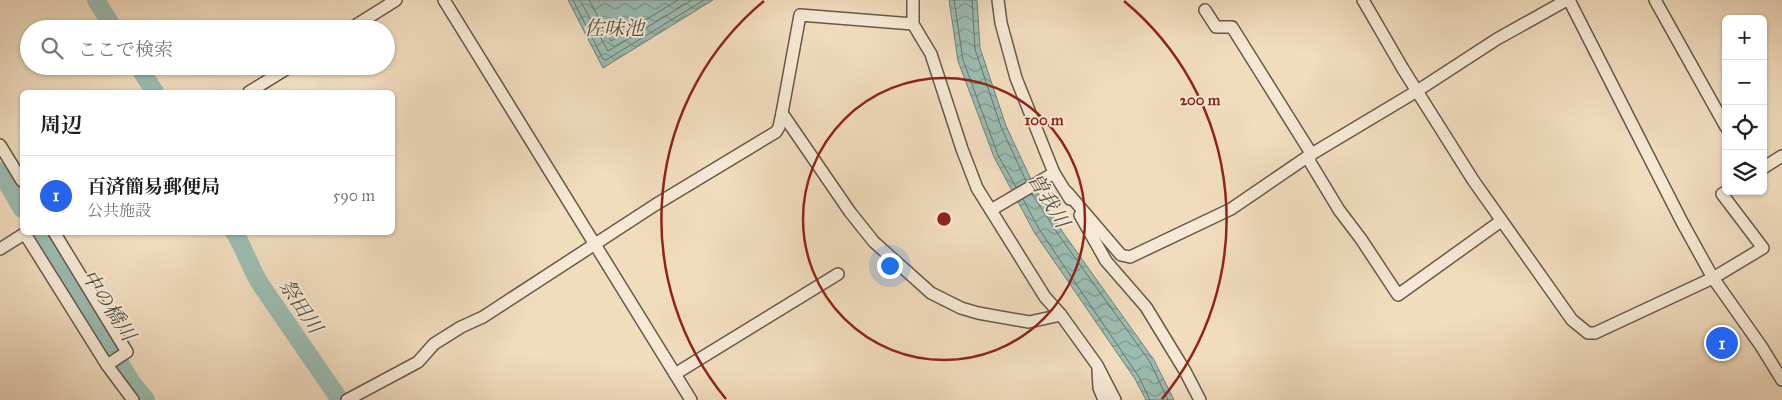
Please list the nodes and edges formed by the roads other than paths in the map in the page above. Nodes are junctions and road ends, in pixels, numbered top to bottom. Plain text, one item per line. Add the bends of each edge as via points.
1 (396, 0) edge
2 (444, 0) edge
3 (913, 0) edge
4 (998, 0) edge
5 (1363, 0) edge
6 (1655, 0) edge
7 (1564, 1) edge
8 (1205, 10) dead end
9 (364, 20) edge
10 (913, 24) junction
11 (276, 75) edge
12 (252, 90) edge
13 (1416, 91) junction
14 (782, 113) junction
15 (1722, 119) edge
16 (0, 145) edge
17 (1310, 155) junction
18 (1782, 156) edge
19 (1767, 165) edge
20 (1050, 174) junction
21 (20, 178) edge
22 (1066, 192) junction
23 (1723, 195) edge
24 (994, 208) junction
25 (1501, 221) junction
26 (23, 235) edge
27 (27, 235) edge
28 (56, 235) edge
29 (595, 245) junction
30 (0, 249) edge
31 (838, 274) dead end
32 (1713, 278) junction
33 (1062, 315) junction
34 (108, 365) junction
35 (1097, 365) junction
36 (675, 374) junction
37 (1782, 380) edge
38 (133, 400) edge
39 (346, 400) edge
40 (691, 400) edge
41 (1104, 400) edge
42 (1115, 400) edge
43 (1200, 400) edge

1 - 9 street
2 - 29 street
3 - 10 street
4 - 20 street via 1000,23 1016,78
5 - 13 street
6 - 15 street
7 - 13 street
7 - 32 street
8 - 17 street via 1216,28 1232,27
10 - 14 street via 800,15
10 - 24 street via 931,54 977,188
11 - 12 street
13 - 17 street
13 - 25 street
14 - 29 street via 776,132
14 - 33 street via 874,242 931,293 961,308 1029,322
16 - 21 street
17 - 22 street via 1231,209 1130,257 1121,255
17 - 25 street via 1310,162 1339,210 1398,295
18 - 19 street
20 - 22 street
20 - 24 street
22 - 43 street via 1106,261 1146,307
23 - 32 street via 1763,248
24 - 33 street via 1045,296
25 - 32 street via 1572,320 1588,333 1595,333
26 - 30 street
27 - 34 street
28 - 34 street via 128,352
29 - 36 street
29 - 39 street via 483,317 434,344 418,362
31 - 36 street
32 - 37 street
33 - 35 street
34 - 38 street
35 - 41 street via 1099,388
35 - 42 street
36 - 40 street

